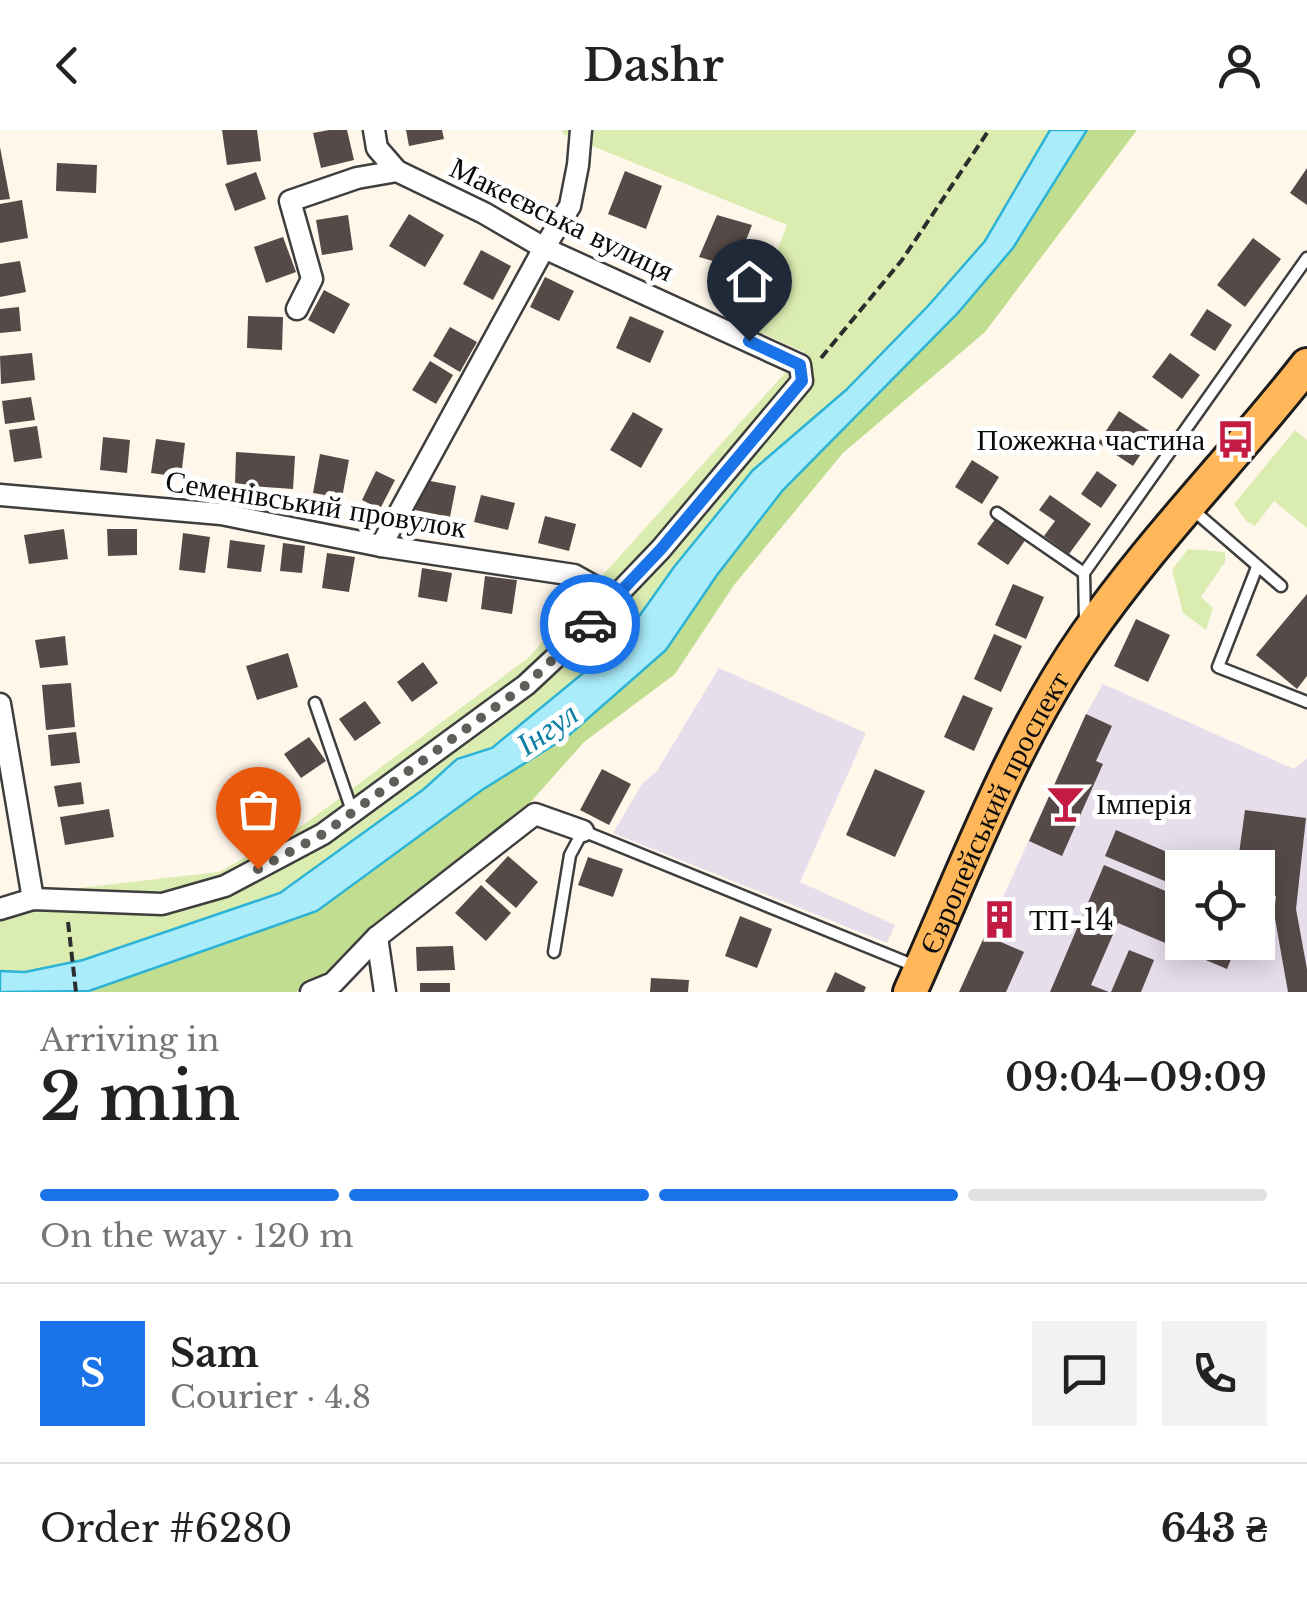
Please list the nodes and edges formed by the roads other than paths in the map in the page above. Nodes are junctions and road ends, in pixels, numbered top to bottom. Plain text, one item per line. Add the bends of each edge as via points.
1 (374, 130) edge
2 (581, 130) edge
3 (397, 171) junction
4 (544, 248) junction
5 (1307, 258) edge
6 (297, 309) dead end
7 (1307, 365) edge
8 (0, 495) edge
9 (1188, 506) junction
10 (997, 513) dead end
11 (381, 546) junction
12 (1257, 566) junction
13 (1084, 574) junction
14 (1281, 586) dead end
15 (616, 599) junction
16 (1085, 637) junction
17 (1307, 702) edge
18 (315, 703) dead end
19 (0, 704) edge
20 (352, 812) junction
21 (583, 831) junction
22 (33, 899) junction
23 (0, 908) edge
24 (377, 937) junction
25 (554, 952) dead end
26 (915, 980) edge
27 (312, 992) edge
28 (385, 992) edge

1 - 3 street via 377,148
2 - 4 street via 570,206
3 - 4 street, Макеєвська вулиця
3 - 6 street via 290,201 312,278
4 - 11 street
4 - 15 street, Макеєвська вулиця via 801,373
5 - 13 lane
7 - 9 main road, Європейський проспект
8 - 11 street, Семенівський провулок via 221,514
9 - 12 lane
9 - 16 main road, Європейський проспект
10 - 13 lane
11 - 15 street, Семенівський провулок via 574,575
12 - 14 lane
12 - 17 lane via 1218,667
13 - 16 lane
15 - 20 street via 526,685
16 - 26 main road, Європейський проспект via 1031,725
18 - 20 lane
19 - 22 street
20 - 22 street via 225,886 178,900
21 - 24 street via 535,814
21 - 25 lane via 570,854
21 - 26 lane
22 - 23 street
24 - 27 street via 333,983
24 - 28 street

